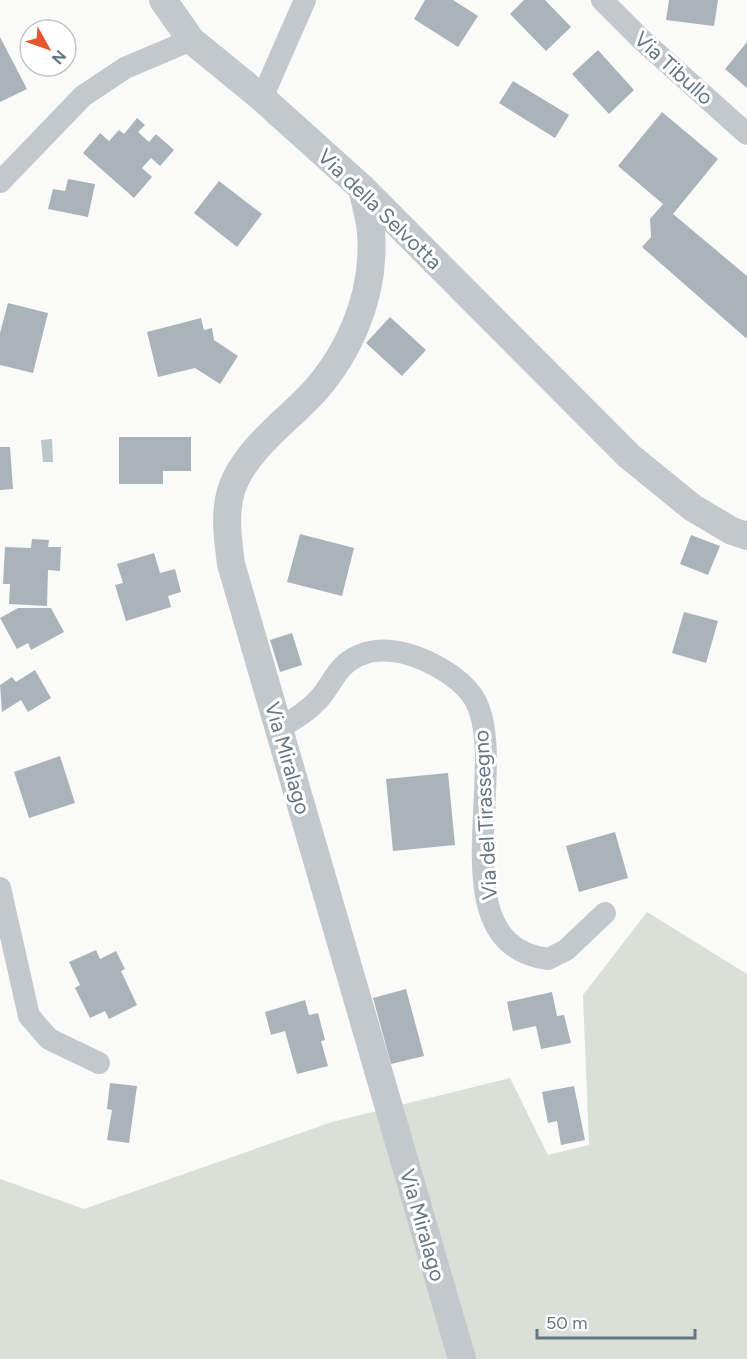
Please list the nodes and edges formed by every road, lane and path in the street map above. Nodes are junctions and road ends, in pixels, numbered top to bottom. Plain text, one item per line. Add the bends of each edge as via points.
1 (163, 0) edge
2 (305, 0) edge
3 (602, 0) edge
4 (191, 40) junction
5 (262, 98) junction
6 (747, 134) edge
7 (0, 182) edge
8 (362, 188) junction
9 (747, 536) edge
10 (279, 728) junction
11 (0, 888) edge
12 (605, 913) dead end
13 (99, 1063) dead end
14 (462, 1359) edge

1 - 4 street, Via della Selvotta
2 - 5 street
3 - 6 street, Via Tibullo
4 - 5 street, Via della Selvotta
4 - 7 street via 125,68 83,96
5 - 8 street, Via della Selvotta
8 - 9 street, Via della Selvotta via 629,456 693,508
8 - 10 street, Via Miralago via 372,234 368,284 350,339 319,386 245,464 229,501 231,564
10 - 12 street, Via del Tirassegno via 307,710 340,668 360,654 394,651 429,662 466,688 480,714 485,890 499,932 515,947 548,959 566,950
10 - 14 street, Via Miralago
11 - 13 street via 29,1016 49,1040

